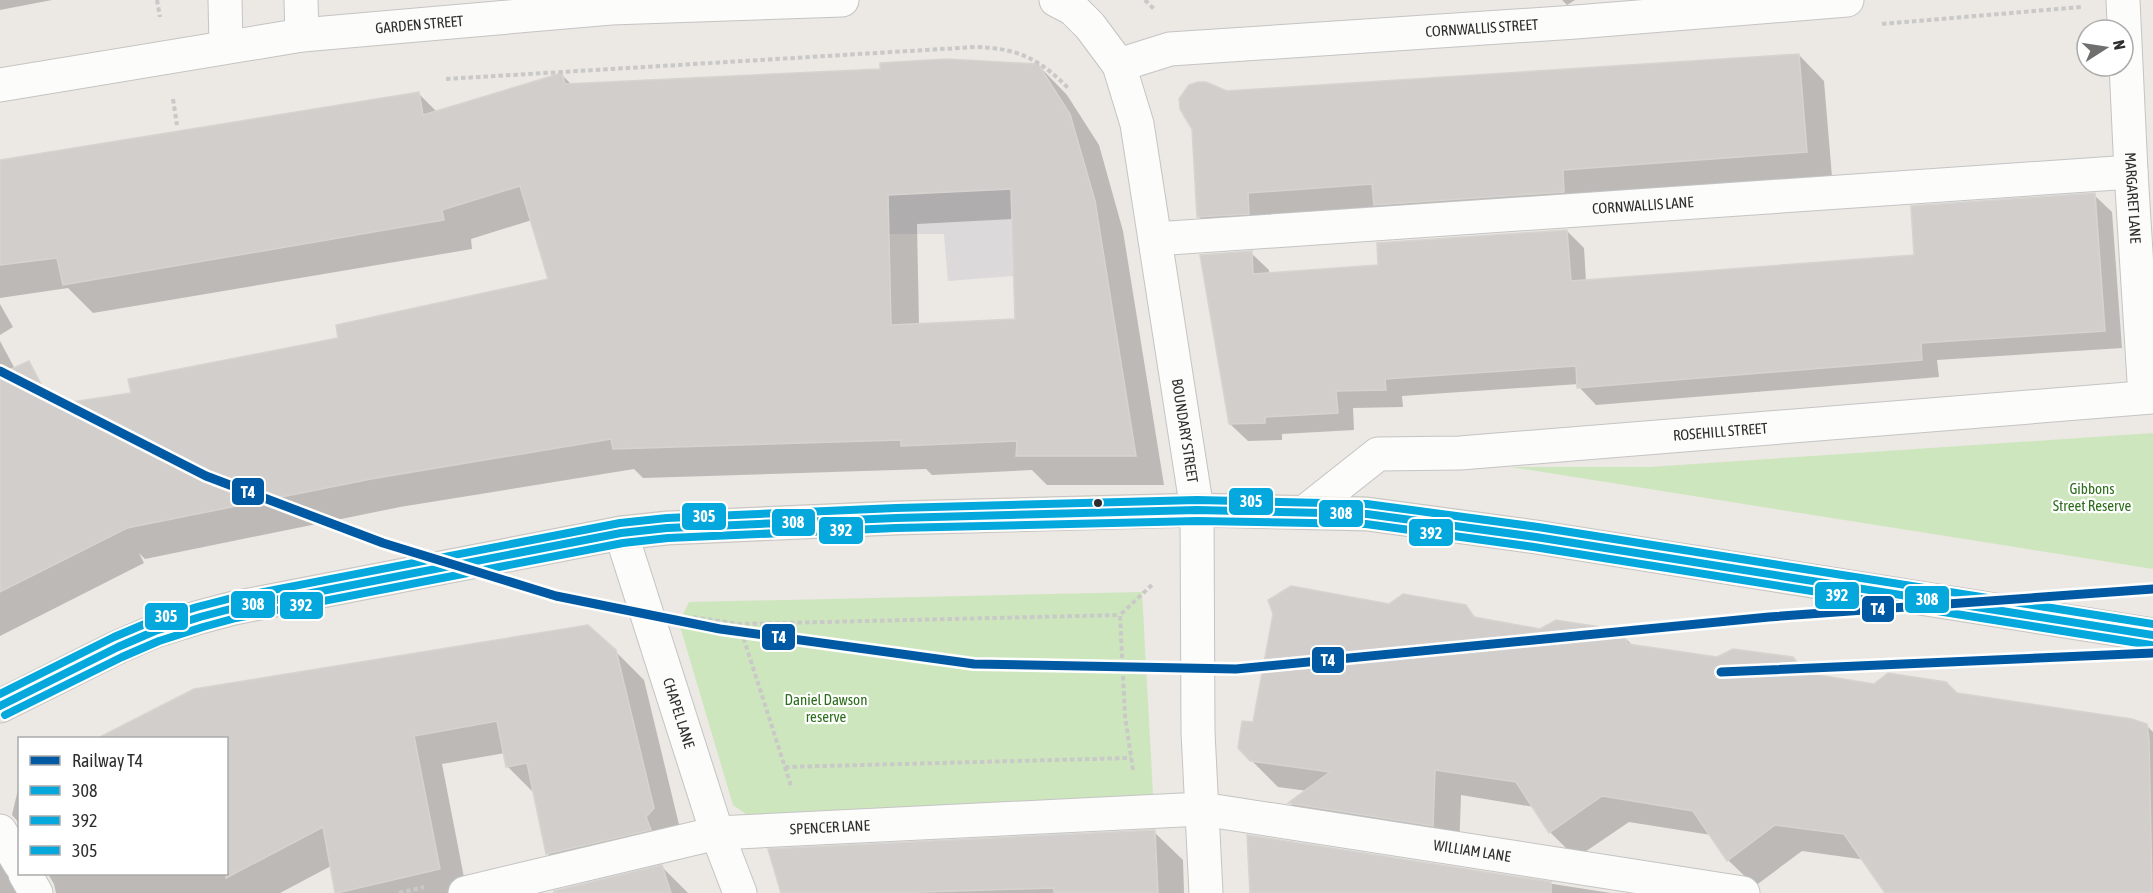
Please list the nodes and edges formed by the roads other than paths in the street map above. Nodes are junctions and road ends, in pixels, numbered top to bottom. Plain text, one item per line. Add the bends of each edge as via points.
1 (225, 0) edge
2 (301, 0) edge
3 (842, 0) edge
4 (1056, 0) edge
5 (1846, 0) edge
6 (2123, 0) edge
7 (1584, 11) edge
8 (302, 35) junction
9 (226, 47) junction
10 (1119, 65) junction
11 (0, 85) edge
12 (2131, 172) junction
13 (1155, 238) junction
14 (2149, 397) edge
15 (1197, 510) junction
16 (1306, 511) junction
17 (621, 533) junction
18 (2153, 635) edge
19 (0, 706) edge
20 (1202, 809) junction
21 (0, 831) edge
22 (717, 833) junction
23 (18, 861) edge
24 (26, 875) edge
25 (36, 893) edge
26 (465, 893) edge
27 (740, 893) edge
28 (1206, 893) edge
29 (1743, 893) edge

1 - 9 street
2 - 8 street
3 - 8 street, GARDEN STREET via 611,8
4 - 10 street, BOUNDARY STREET via 1074,9
5 - 7 street, CORNWALLIS STREET
6 - 12 street, MARGARET LANE
7 - 10 street, CORNWALLIS STREET via 1170,50
8 - 9 street, GARDEN STREET
9 - 11 street, GARDEN STREET
10 - 13 street, BOUNDARY STREET via 1137,124
12 - 13 street, CORNWALLIS LANE
12 - 14 street, MARGARET LANE
13 - 15 street, BOUNDARY STREET
14 - 16 street, ROSEHILL STREET via 1460,453 1378,454
15 - 16 main road
15 - 17 main road via 884,518
15 - 20 street, BOUNDARY STREET
16 - 18 main road via 1367,514 1536,537
17 - 19 main road via 200,617 118,647
17 - 22 street, CHAPEL LANE
20 - 22 street, SPENCER LANE
20 - 28 street, BOUNDARY STREET
20 - 29 street, WILLIAM LANE
21 - 23 street
22 - 26 street, SPENCER LANE
22 - 27 street, CHAPEL LANE
24 - 25 street

